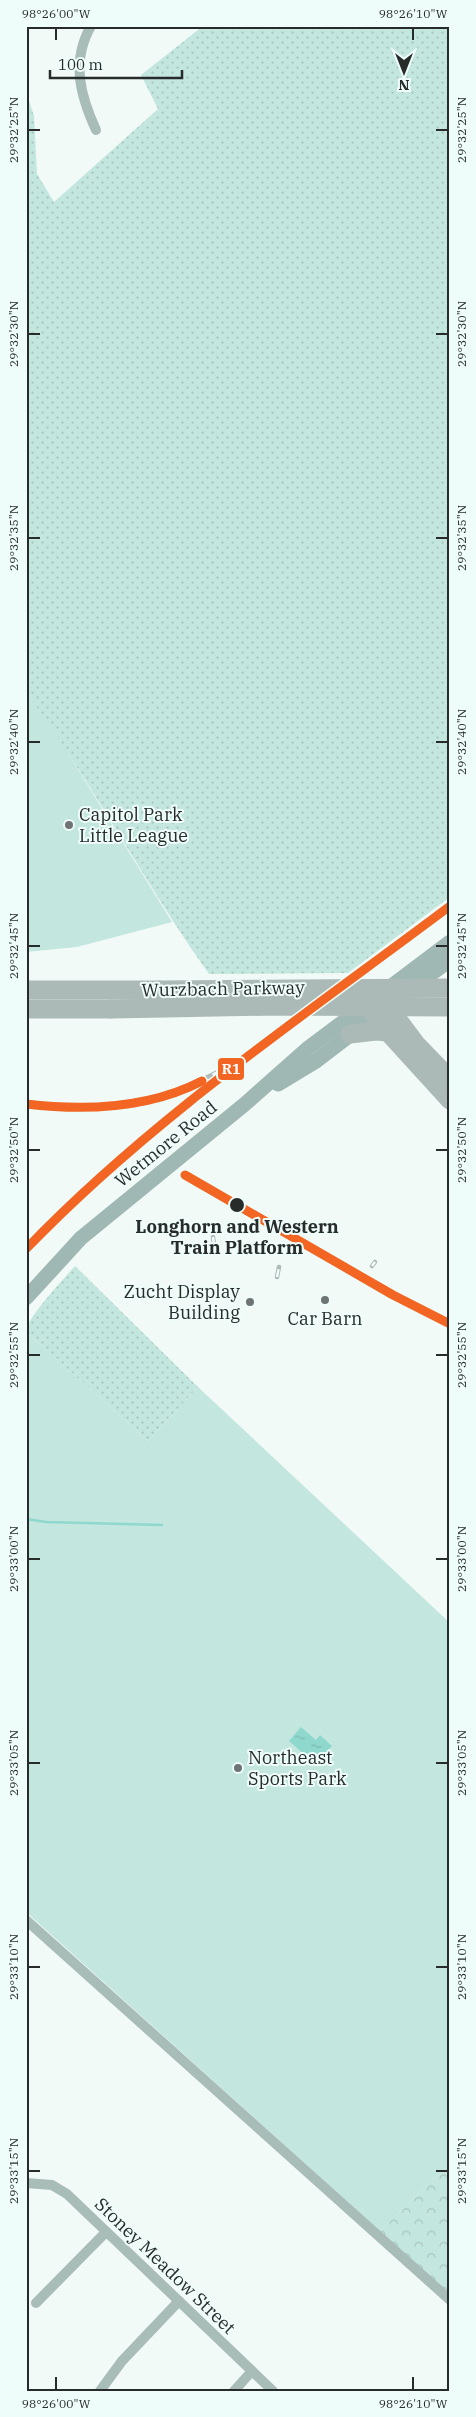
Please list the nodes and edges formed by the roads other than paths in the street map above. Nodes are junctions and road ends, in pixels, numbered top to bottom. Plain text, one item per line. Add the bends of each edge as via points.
1 (91, 26) edge
2 (96, 130) dead end
3 (450, 942) edge
4 (450, 960) edge
5 (416, 985) junction
6 (450, 988) edge
7 (26, 990) edge
8 (378, 1005) junction
9 (450, 1007) edge
10 (26, 1009) edge
11 (388, 1032) junction
12 (350, 1034) junction
13 (411, 1038) junction
14 (450, 1079) edge
15 (450, 1100) edge
16 (245, 1104) junction
17 (26, 1298) edge
18 (26, 1920) edge
19 (26, 2183) edge
20 (106, 2232) junction
21 (450, 2300) edge
22 (179, 2301) junction
23 (36, 2303) dead end
24 (252, 2371) junction
25 (100, 2391) edge
26 (234, 2391) edge
27 (273, 2391) edge

1 - 2 street via 81,50 78,73
3 - 8 main road, Wetmore Road
4 - 5 main road, Wetmore Road
5 - 8 main road, Wetmore Road
5 - 13 highway via 408,1004
6 - 7 highway, Wurzbach Parkway, bridge
8 - 11 highway
8 - 12 main road, Wetmore Road
8 - 13 highway
8 - 16 main road, Wetmore Road via 307,1049
9 - 10 highway, Wurzbach Parkway, bridge
11 - 12 highway
11 - 15 highway
12 - 16 main road, Wetmore Road via 316,1061
13 - 14 highway
16 - 17 main road, Wetmore Road via 81,1238
18 - 21 street
19 - 20 street, Stoney Meadow Street via 43,2183 63,2191
20 - 22 street, Stoney Meadow Street
20 - 23 street
22 - 24 street, Stoney Meadow Street
22 - 25 street via 117,2366
24 - 26 street
24 - 27 street, Stoney Meadow Street

